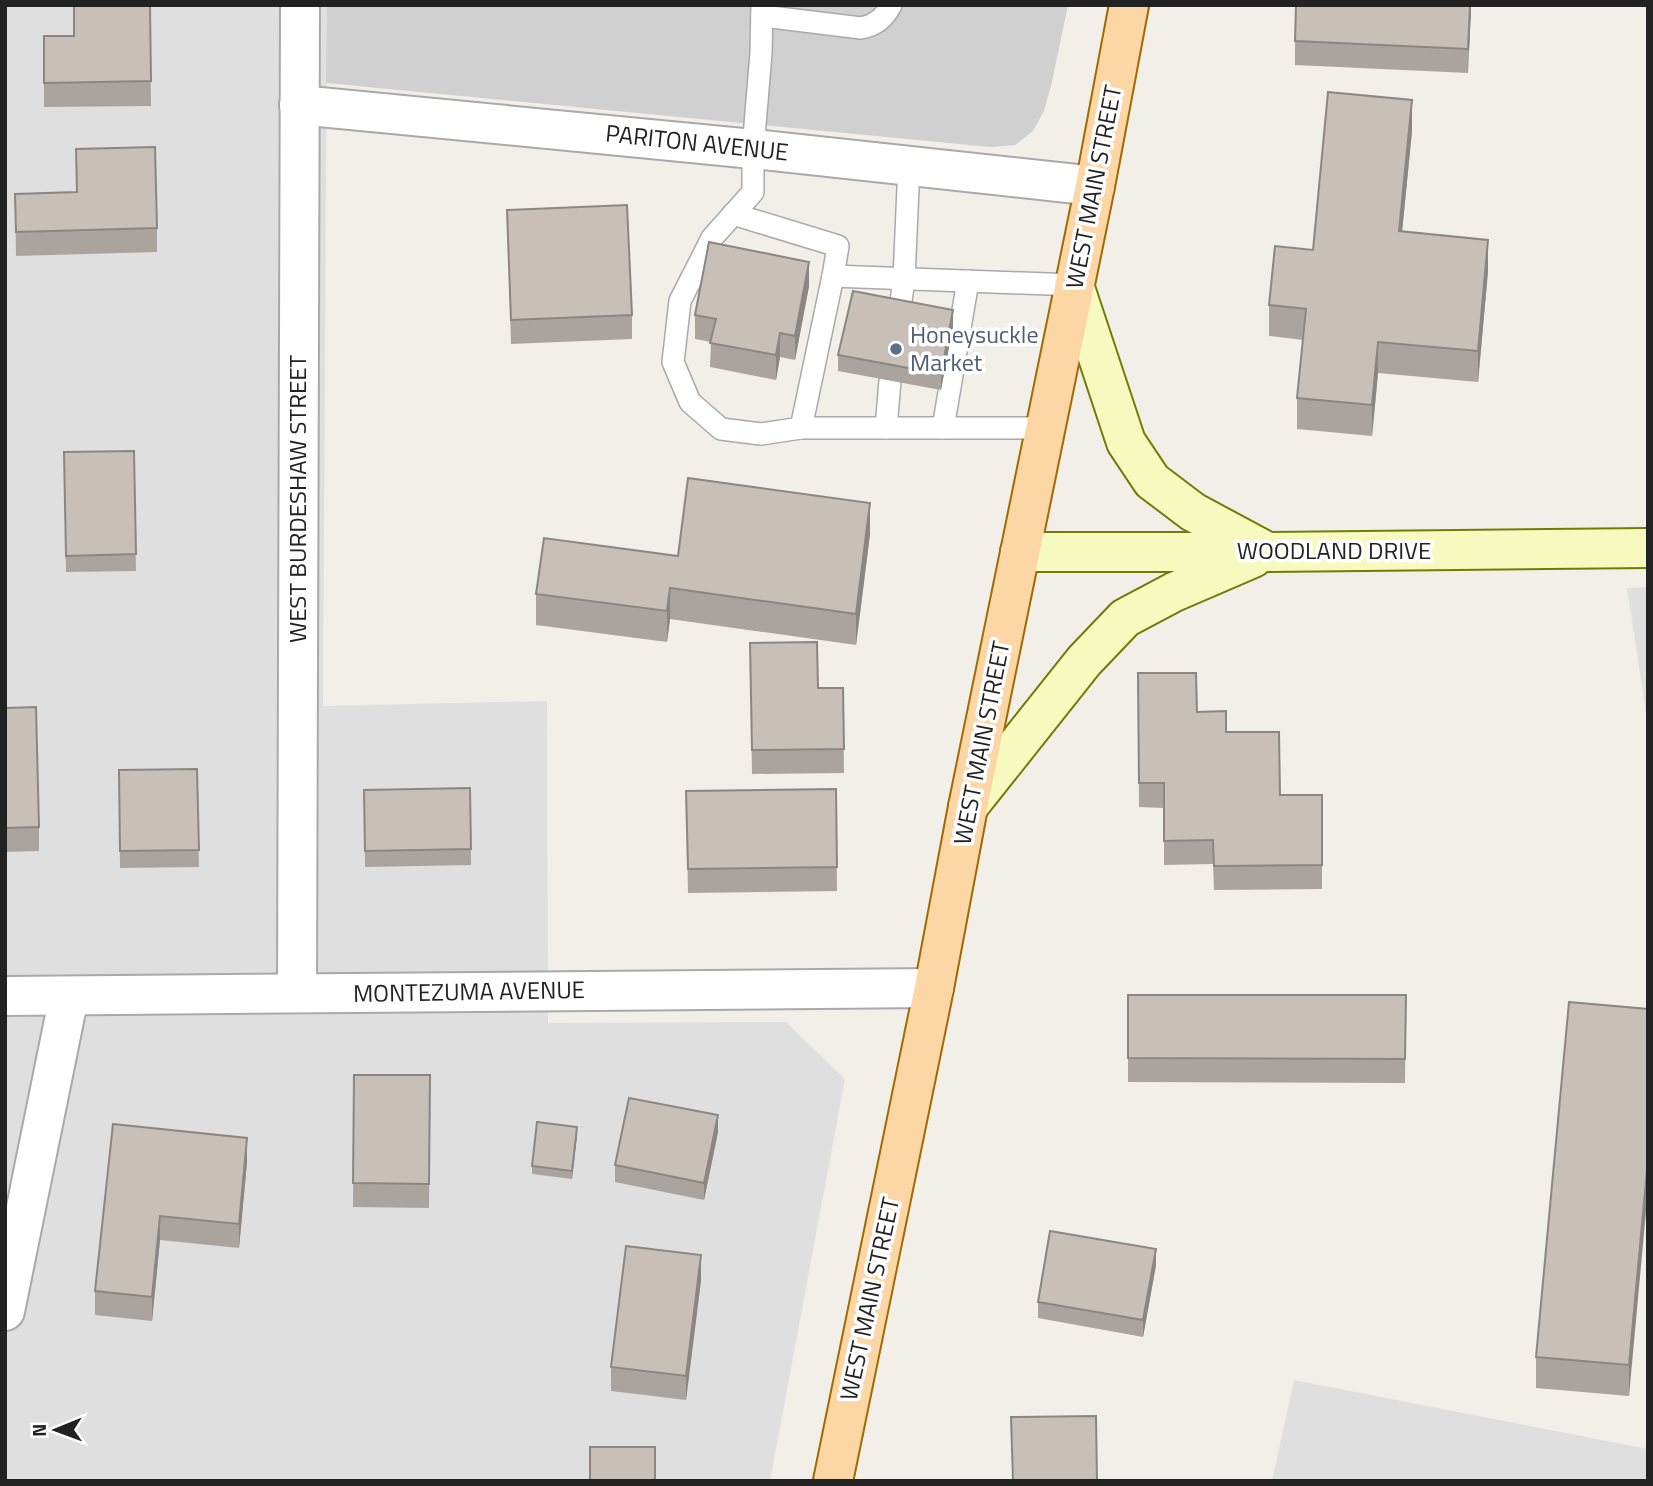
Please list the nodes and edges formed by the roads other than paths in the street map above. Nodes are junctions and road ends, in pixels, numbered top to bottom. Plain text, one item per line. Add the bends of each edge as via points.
1 (300, 5) edge
2 (891, 5) edge
3 (1129, 5) edge
4 (762, 10) edge
5 (299, 105) junction
6 (753, 149) junction
7 (909, 166) junction
8 (1095, 186) junction
9 (733, 214) junction
10 (833, 276) junction
11 (904, 279) junction
12 (968, 281) junction
13 (1074, 285) junction
14 (899, 316) edge
15 (890, 381) edge
16 (802, 428) junction
17 (886, 428) junction
18 (943, 428) junction
19 (1045, 428) junction
20 (1648, 548) edge
21 (1020, 552) junction
22 (1267, 552) junction
23 (968, 807) junction
24 (934, 988) junction
25 (297, 993) junction
26 (5, 996) edge
27 (69, 996) junction
28 (5, 1311) edge
29 (833, 1481) edge

1 - 5 street, WEST BURDESHAW STREET
2 - 4 lane via 873,25 861,28
3 - 8 main road, WEST MAIN STREET
4 - 6 lane
5 - 6 street, PARITON AVENUE
5 - 25 street, WEST BURDESHAW STREET
6 - 7 street, PARITON AVENUE
6 - 9 lane via 753,192
7 - 8 street, PARITON AVENUE
7 - 11 lane
8 - 13 main road, WEST MAIN STREET
9 - 10 lane via 838,246
9 - 16 lane via 712,238 680,301 673,362 690,402 721,429 761,434
10 - 11 lane
10 - 16 lane
11 - 12 lane
11 - 14 lane
12 - 13 lane
12 - 18 lane
13 - 19 main road, WEST MAIN STREET
13 - 22 main road via 1126,442 1152,481 1193,512
15 - 17 lane
16 - 17 lane
17 - 18 lane
18 - 19 lane
19 - 21 main road, WEST MAIN STREET
20 - 22 main road, WOODLAND DRIVE
21 - 22 main road, WOODLAND DRIVE
21 - 23 main road, WEST MAIN STREET
22 - 23 main road via 1125,618
23 - 24 main road, WEST MAIN STREET
24 - 25 street, MONTEZUMA AVENUE
24 - 29 main road, WEST MAIN STREET
25 - 27 street, MONTEZUMA AVENUE
26 - 27 street, MONTEZUMA AVENUE
27 - 28 street

